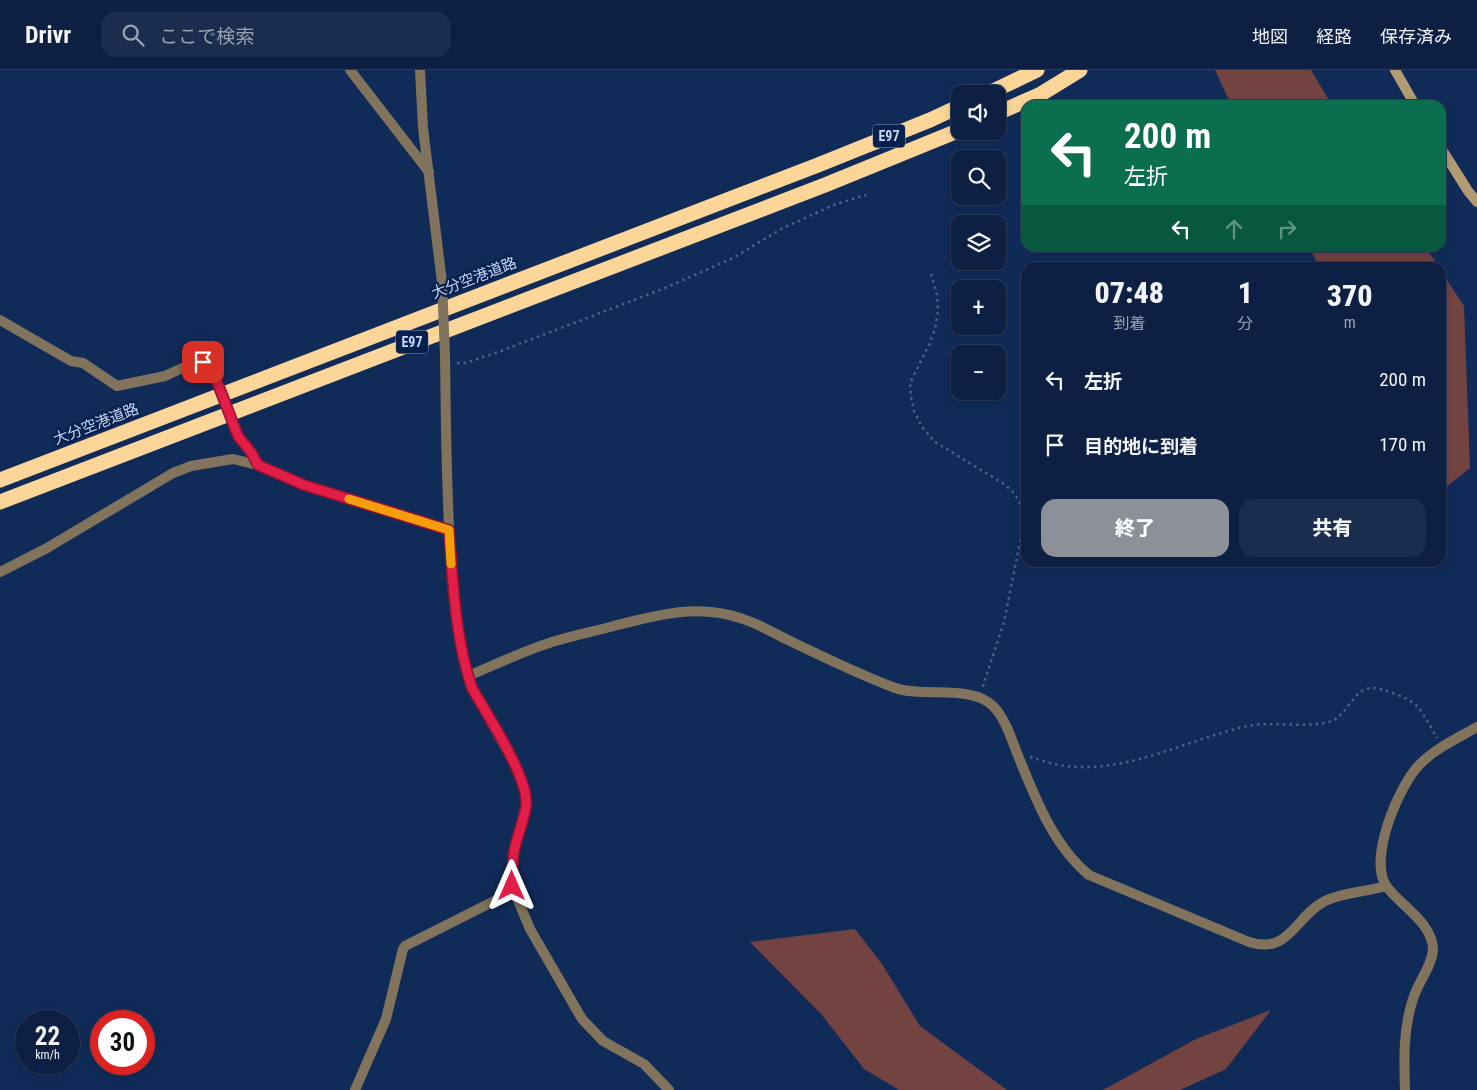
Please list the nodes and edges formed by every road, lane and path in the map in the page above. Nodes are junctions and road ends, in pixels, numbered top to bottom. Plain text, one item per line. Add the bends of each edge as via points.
1 (350, 70) edge
2 (420, 70) edge
3 (1080, 70) edge
4 (1395, 70) edge
5 (1034, 72) edge
6 (1006, 85) edge
7 (1027, 100) edge
8 (1412, 100) edge
9 (1021, 103) edge
10 (1006, 109) edge
11 (951, 110) edge
12 (951, 134) edge
13 (1446, 156) edge
14 (430, 173) junction
15 (866, 194) dead end
16 (1477, 202) edge
17 (931, 274) dead end
18 (0, 320) edge
19 (445, 360) junction
20 (258, 465) junction
21 (0, 480) edge
22 (0, 502) edge
23 (1021, 507) edge
24 (449, 530) junction
25 (1021, 537) edge
26 (0, 572) edge
27 (468, 676) junction
28 (979, 697) junction
29 (1477, 727) edge
30 (1442, 747) junction
31 (1017, 753) junction
32 (1386, 886) junction
33 (514, 891) junction
34 (355, 1090) edge
35 (669, 1090) edge
36 (1405, 1090) edge

1 - 14 street
2 - 14 street
3 - 7 highway
4 - 8 main road
5 - 6 highway
9 - 10 highway
11 - 21 highway, 大分空港道路 / E97 via 818,165
12 - 22 highway, E97
13 - 16 main road
14 - 19 street, bridge via 442,282
15 - 19 path via 783,228 733,258 665,288 492,354 466,362
17 - 23 path via 938,311 935,329 910,383 914,411 935,442 1004,484
18 - 20 street, bridge via 71,361 83,363 117,386 165,376 203,362 214,374 238,436
19 - 24 street
20 - 24 street via 304,485
20 - 26 street via 233,459 191,466 172,473 47,548
24 - 27 street via 455,609
25 - 28 path via 1004,622
27 - 28 street via 550,642 665,614 712,611 745,619 833,662 896,688
27 - 33 street via 519,772 526,796 514,849
28 - 31 street via 998,713
29 - 30 street
30 - 31 path via 1417,706 1401,696 1370,688 1331,721 1249,726 1135,760 1080,767
30 - 32 street via 1417,767 1389,821 1380,864
31 - 32 street via 1038,803 1077,866 1089,875 1249,942 1265,946 1275,943 1287,937 1308,913 1325,901
32 - 36 street via 1424,926 1433,947 1406,1026
33 - 34 street via 405,946 386,1019
33 - 35 street via 530,929 582,1019 603,1041 644,1064

